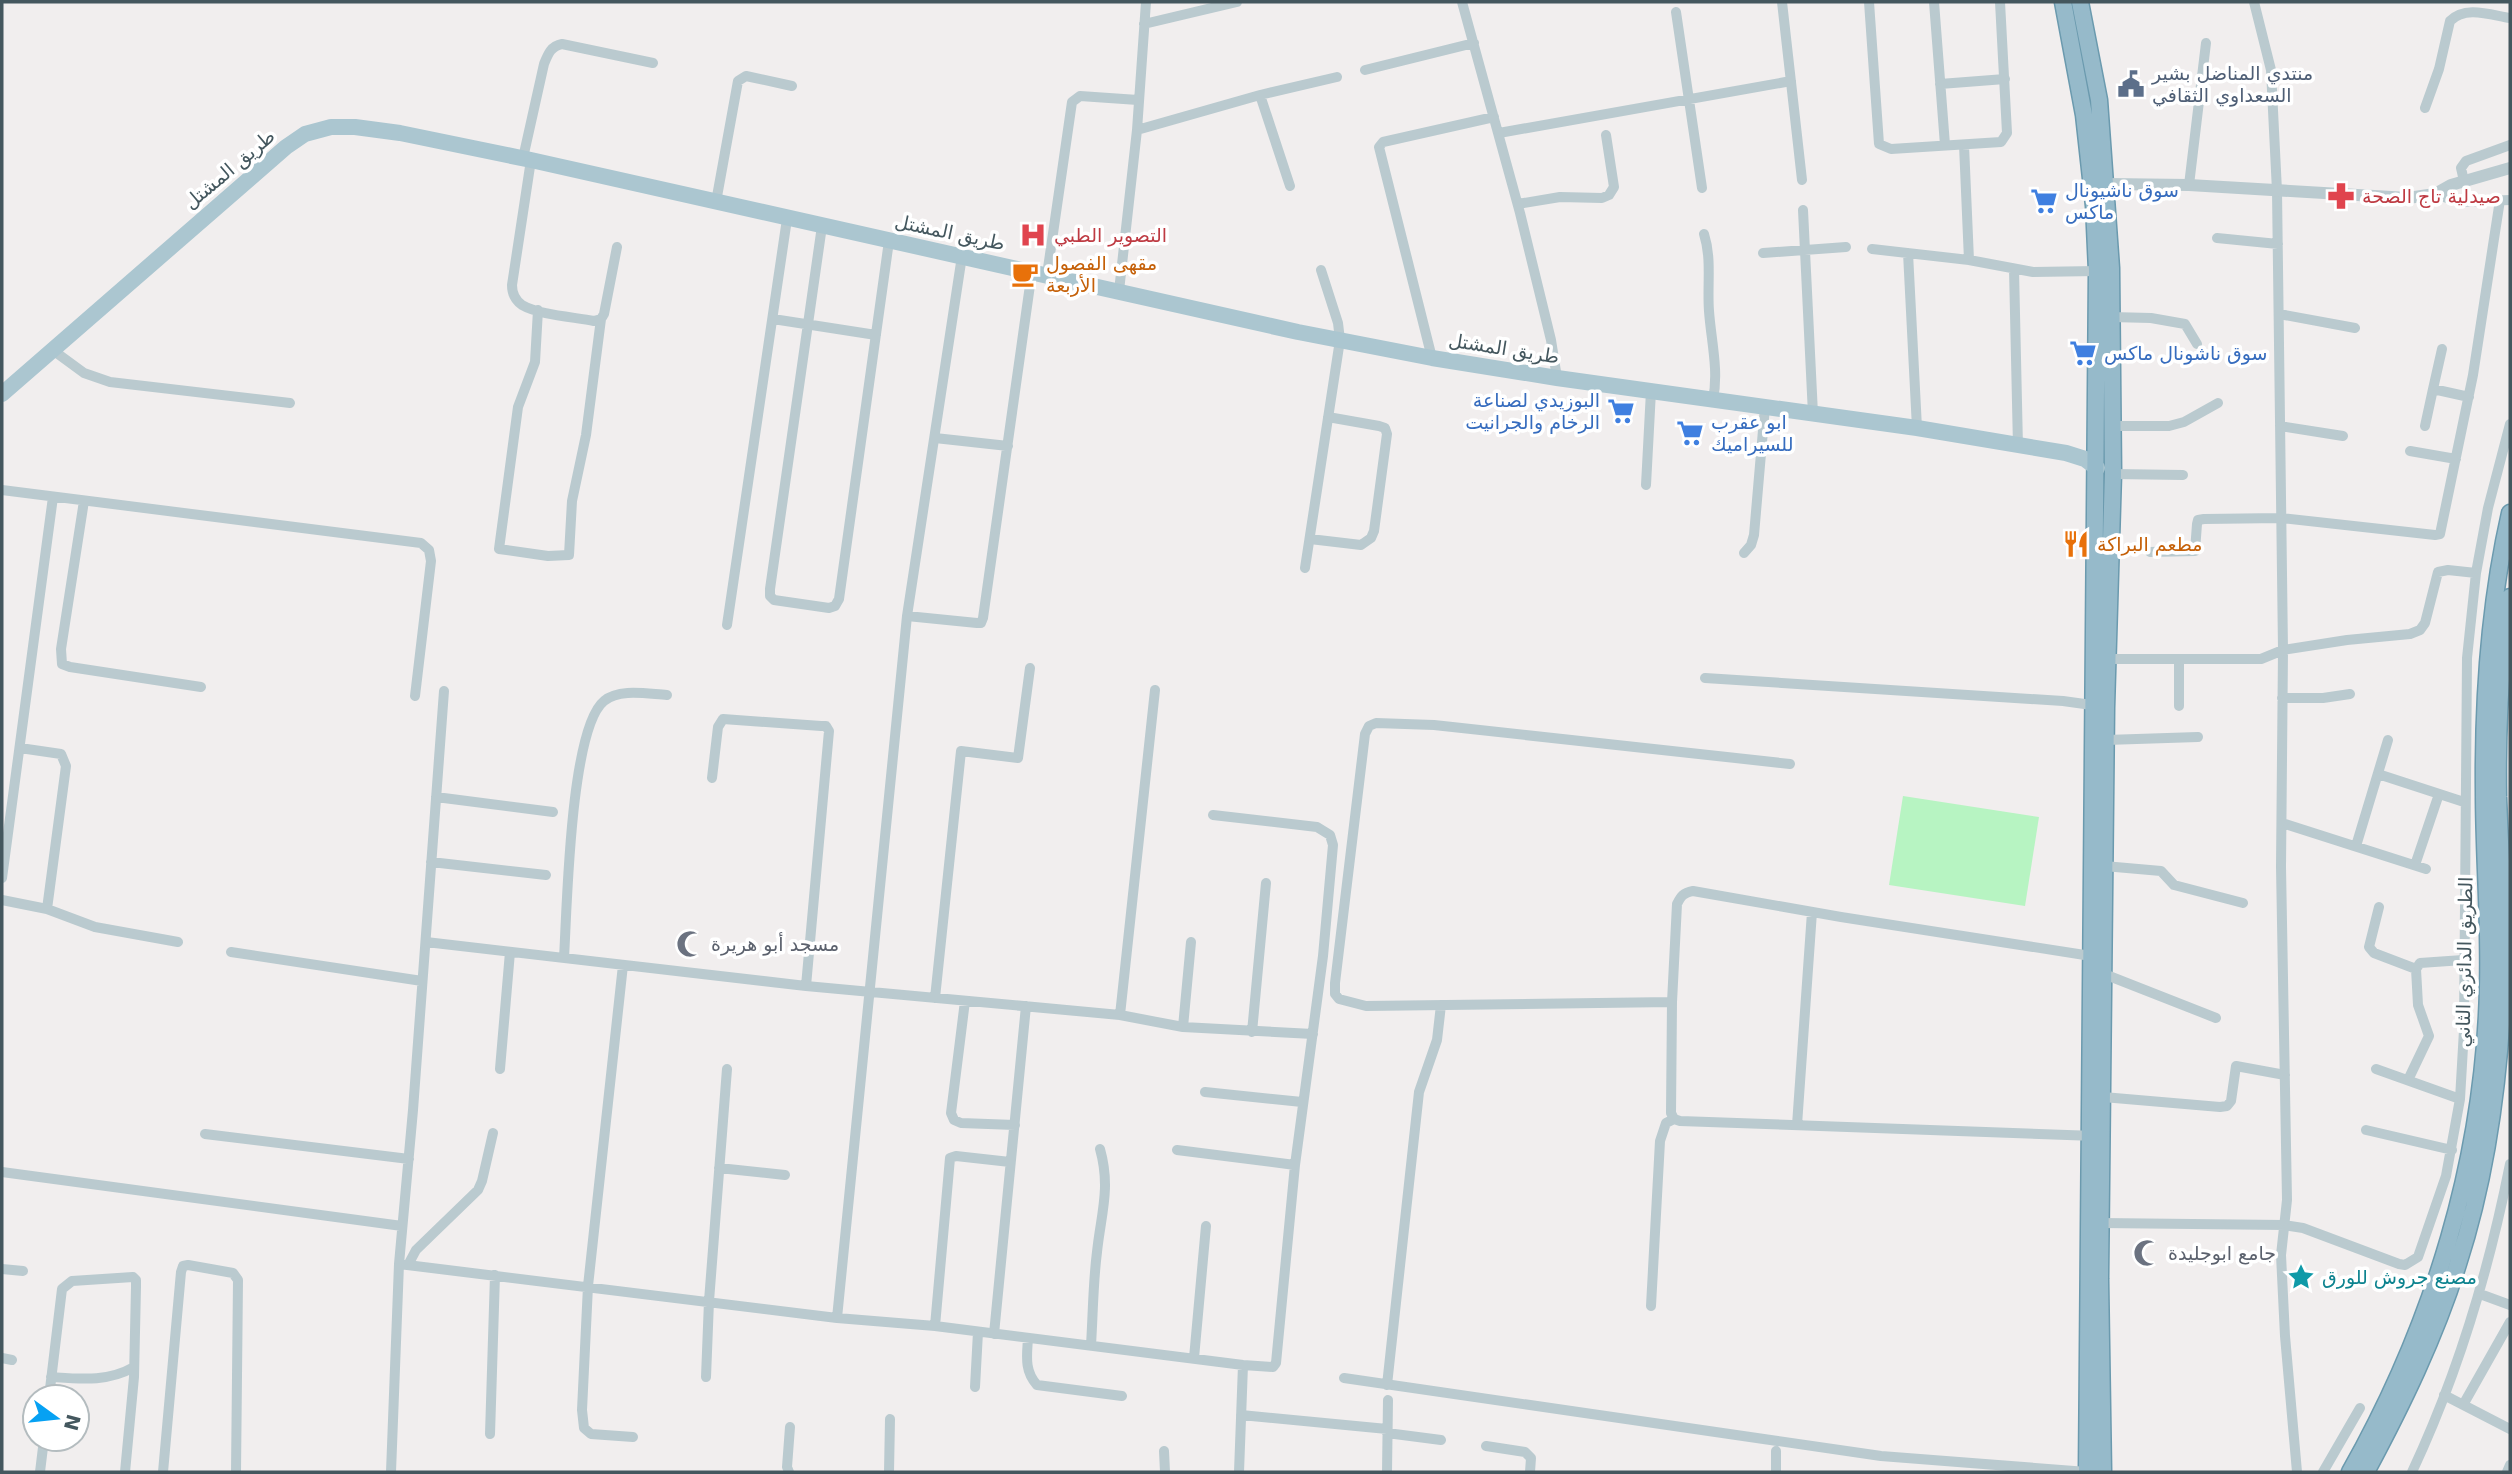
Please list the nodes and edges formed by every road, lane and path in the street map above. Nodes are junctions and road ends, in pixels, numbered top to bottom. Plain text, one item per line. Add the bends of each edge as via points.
1 (1146, 2) edge
2 (1237, 2) edge
3 (1462, 2) edge
4 (1782, 2) edge
5 (1869, 2) edge
6 (1934, 2) edge
7 (2000, 2) edge
8 (2063, 2) edge
9 (2080, 2) edge
10 (2254, 2) edge
11 (1676, 12) dead end
12 (2510, 18) edge
13 (1144, 24) junction
14 (2085, 25) junction
15 (2068, 28) junction
16 (1474, 43) junction
17 (2206, 43) dead end
18 (653, 64) dead end
19 (1365, 70) dead end
20 (1337, 76) dead end
21 (2005, 79) junction
22 (1791, 80) junction
23 (1940, 83) junction
24 (792, 86) dead end
25 (1260, 95) junction
26 (1690, 98) junction
27 (1138, 100) junction
28 (2425, 108) dead end
29 (1494, 117) junction
30 (1137, 130) junction
31 (1499, 133) junction
32 (1606, 135) dead end
33 (1945, 145) junction
34 (1964, 145) junction
35 (2510, 145) edge
36 (527, 159) junction
37 (2510, 168) edge
38 (1802, 180) dead end
39 (2464, 181) junction
40 (2107, 184) junction
41 (2189, 185) junction
42 (1290, 186) dead end
43 (1702, 188) dead end
44 (2277, 191) junction
45 (2435, 194) junction
46 (2505, 200) edge
47 (716, 202) junction
48 (1518, 204) junction
49 (1803, 210) dead end
50 (787, 219) junction
51 (822, 226) junction
52 (1704, 234) dead end
53 (2217, 238) dead end
54 (889, 241) junction
55 (2278, 244) junction
56 (617, 247) dead end
57 (1846, 247) dead end
58 (1872, 248) dead end
59 (1807, 249) junction
60 (1763, 253) dead end
61 (1908, 253) junction
62 (962, 256) junction
63 (1969, 260) junction
64 (2014, 269) junction
65 (1321, 270) dead end
66 (2097, 271) junction
67 (1040, 273) junction
68 (1119, 291) junction
69 (538, 310) junction
70 (2279, 314) junction
71 (2111, 317) junction
72 (773, 318) junction
73 (601, 319) junction
74 (809, 324) junction
75 (2355, 328) dead end
76 (876, 335) junction
77 (1340, 340) junction
78 (2197, 344) dead end
79 (2442, 349) dead end
80 (54, 351) junction
81 (1432, 358) junction
82 (1557, 378) junction
83 (4, 388) edge
84 (2433, 388) junction
85 (1651, 391) junction
86 (2469, 397) junction
87 (1713, 399) junction
88 (2218, 403) dead end
89 (290, 404) dead end
90 (1765, 407) junction
91 (1812, 414) junction
92 (1328, 417) junction
93 (2510, 425) edge
94 (2111, 426) junction
95 (2280, 426) junction
96 (2425, 426) dead end
97 (1917, 428) junction
98 (2343, 436) dead end
99 (935, 438) junction
100 (2097, 444) junction
101 (1008, 446) junction
102 (2018, 447) junction
103 (2410, 451) dead end
104 (2066, 453) junction
105 (2456, 460) junction
106 (2097, 468) junction
107 (2113, 474) junction
108 (2183, 475) dead end
109 (1646, 485) dead end
110 (2, 490) edge
111 (53, 497) junction
112 (84, 501) junction
113 (2510, 513) edge
114 (2281, 519) junction
115 (1310, 538) junction
116 (2150, 552) dead end
117 (1744, 553) dead end
118 (1305, 568) dead end
119 (2476, 573) junction
120 (2510, 597) edge
121 (907, 616) junction
122 (727, 625) dead end
123 (2283, 650) junction
124 (2107, 659) junction
125 (2179, 659) junction
126 (1030, 668) dead end
127 (1705, 678) dead end
128 (201, 687) dead end
129 (1155, 690) dead end
130 (444, 691) dead end
131 (2350, 694) dead end
132 (667, 695) dead end
133 (415, 696) dead end
134 (2282, 698) junction
135 (2099, 706) junction
136 (2179, 706) dead end
137 (2198, 737) dead end
138 (2105, 740) junction
139 (2388, 740) dead end
140 (20, 748) junction
141 (1790, 764) dead end
142 (2378, 774) junction
143 (712, 778) dead end
144 (2439, 794) junction
145 (436, 797) junction
146 (2464, 802) junction
147 (553, 812) dead end
148 (1213, 815) dead end
149 (2282, 823) junction
150 (2356, 846) junction
151 (432, 862) junction
152 (2415, 865) junction
153 (2105, 866) junction
154 (2426, 869) dead end
155 (546, 874) dead end
156 (2, 878) edge
157 (1266, 883) dead end
158 (2, 900) edge
159 (2243, 903) dead end
160 (2379, 907) dead end
161 (47, 909) junction
162 (1812, 912) junction
163 (178, 942) dead end
164 (426, 942) junction
165 (1191, 942) dead end
166 (510, 952) junction
167 (231, 953) dead end
168 (2091, 956) junction
169 (564, 958) junction
170 (2463, 960) junction
171 (623, 965) junction
172 (2416, 969) junction
173 (2104, 974) junction
174 (422, 981) junction
175 (806, 986) junction
176 (871, 991) junction
177 (934, 998) junction
178 (965, 1001) junction
179 (1672, 1002) junction
180 (1441, 1005) junction
181 (1027, 1006) junction
182 (1120, 1016) junction
183 (2216, 1018) dead end
184 (1183, 1027) junction
185 (1252, 1032) junction
186 (1313, 1034) junction
187 (500, 1069) dead end
188 (727, 1069) dead end
189 (2376, 1069) dead end
190 (2285, 1075) junction
191 (2408, 1080) junction
192 (1205, 1092) dead end
193 (2103, 1097) junction
194 (2460, 1099) junction
195 (1302, 1102) junction
196 (1674, 1119) junction
197 (1015, 1125) junction
198 (1797, 1125) junction
199 (2366, 1130) dead end
200 (493, 1133) dead end
201 (205, 1134) dead end
202 (2096, 1136) junction
203 (1100, 1149) dead end
204 (1177, 1150) dead end
205 (2452, 1150) junction
206 (409, 1158) junction
207 (1010, 1162) junction
208 (1295, 1166) junction
209 (719, 1168) junction
210 (2510, 1170) edge
211 (2, 1172) edge
212 (785, 1175) dead end
213 (2101, 1223) junction
214 (2284, 1224) junction
215 (402, 1226) junction
216 (1206, 1226) dead end
217 (403, 1264) junction
218 (2, 1269) edge
219 (23, 1271) dead end
220 (495, 1275) junction
221 (588, 1286) junction
222 (2480, 1294) junction
223 (709, 1301) junction
224 (2510, 1305) edge
225 (1651, 1306) dead end
226 (837, 1318) junction
227 (2510, 1322) edge
228 (934, 1326) junction
229 (978, 1332) junction
230 (994, 1334) junction
231 (1028, 1338) junction
232 (2100, 1341) junction
233 (1091, 1345) junction
234 (1194, 1358) junction
235 (1243, 1365) junction
236 (134, 1367) junction
237 (51, 1377) junction
238 (706, 1377) dead end
239 (1344, 1378) dead end
240 (50, 1383) edge
241 (1387, 1385) junction
242 (975, 1387) dead end
243 (2444, 1395) junction
244 (1122, 1396) dead end
245 (1388, 1400) dead end
246 (2463, 1405) junction
247 (2360, 1408) dead end
248 (1241, 1416) junction
249 (890, 1419) dead end
250 (2386, 1421) junction
251 (790, 1427) dead end
252 (2510, 1429) edge
253 (1387, 1431) junction
254 (490, 1434) dead end
255 (633, 1437) dead end
256 (1441, 1440) dead end
257 (1486, 1446) dead end
258 (1164, 1451) dead end
259 (1776, 1451) dead end
260 (42, 1453) edge
261 (2510, 1465) edge
262 (40, 1472) edge
263 (125, 1472) edge
264 (163, 1472) edge
265 (236, 1472) edge
266 (391, 1472) edge
267 (789, 1472) edge
268 (890, 1472) edge
269 (1165, 1472) edge
270 (1239, 1472) edge
271 (1387, 1472) edge
272 (1530, 1472) edge
273 (1776, 1472) edge
274 (2087, 1472) edge
275 (2103, 1472) edge
276 (2113, 1472) edge
277 (2297, 1472) edge
278 (2323, 1472) edge
279 (2340, 1472) edge
280 (2350, 1472) edge
281 (2366, 1472) edge
282 (2375, 1472) edge
283 (2412, 1472) edge
284 (2507, 1472) edge

1 - 13 street
2 - 13 street
3 - 16 street
4 - 22 street
5 - 33 street via 1879,144 1891,149
6 - 23 street
7 - 21 street
8 - 15 highway
9 - 14 highway
10 - 44 street via 2271,70
11 - 26 street
12 - 28 street via 2465,12 2450,21
13 - 27 street
14 - 15 highway
14 - 40 highway via 2099,100
15 - 66 highway via 2084,115
16 - 19 street
16 - 29 street
17 - 41 street
18 - 36 street via 556,45 544,64
20 - 25 street
21 - 23 street
21 - 34 street via 2005,138
22 - 26 street
22 - 38 street
23 - 33 street
24 - 47 street via 746,76 738,80
25 - 30 street
25 - 42 street
26 - 31 street
26 - 43 street
27 - 30 street
27 - 67 street via 1080,96 1072,102
29 - 31 street
29 - 81 street via 1387,141 1379,147
30 - 68 street
31 - 48 street
32 - 48 street via 1614,187 1609,195
33 - 34 street
34 - 63 street
35 - 39 street via 2466,161 2461,168
36 - 47 main road, طريق المشتل
36 - 69 street via 512,285 522,305
36 - 80 main road, طريق المشتل via 355,127 305,134
37 - 39 street
39 - 45 street
40 - 41 street
40 - 71 highway
41 - 44 street
44 - 45 street via 2408,198
44 - 55 street
45 - 46 street via 2459,202
46 - 86 street
47 - 50 main road, طريق المشتل
48 - 82 street
49 - 59 street
50 - 51 main road, طريق المشتل
50 - 72 street
51 - 54 main road, طريق المشتل
51 - 74 street
52 - 87 street via 1716,383
53 - 55 street
54 - 62 main road, طريق المشتل
54 - 76 street
55 - 70 street
56 - 73 street
57 - 59 street
58 - 61 street
59 - 60 street
59 - 91 street
61 - 63 street
61 - 97 street
62 - 67 main road, طريق المشتل
62 - 99 street
63 - 64 street
64 - 66 street
64 - 102 street
65 - 77 street
66 - 100 highway
67 - 68 main road, طريق المشتل
67 - 101 street
68 - 77 main road, طريق المشتل
69 - 73 street
69 - 73 street via 535,362 519,407 499,549 569,555 572,501
70 - 75 street
70 - 95 street
71 - 78 street via 2185,324
71 - 94 highway
72 - 74 street
72 - 122 street
74 - 76 street
74 - 76 street via 770,589 774,600 829,608 839,599
77 - 81 main road, طريق المشتل
77 - 92 street
79 - 84 street
80 - 83 main road, طريق المشتل
80 - 89 street via 84,373 110,382
81 - 82 main road, طريق المشتل
82 - 85 main road, طريق المشتل
84 - 86 street
84 - 96 street
85 - 87 main road, طريق المشتل
85 - 109 street
86 - 105 street
87 - 90 main road, طريق المشتل
88 - 94 street via 2169,426
90 - 91 main road, طريق المشتل
90 - 117 street via 1754,535
91 - 97 main road, طريق المشتل
92 - 115 street
92 - 115 street via 1385,428 1374,531 1361,545
93 - 119 street
94 - 107 highway
95 - 98 street
95 - 114 street
97 - 102 main road, طريق المشتل
99 - 101 street
99 - 121 street
100 - 104 main road, طريق المشتل via 2083,452
100 - 106 highway
101 - 121 street via 981,622
102 - 104 main road, طريق المشتل
103 - 105 street
104 - 106 main road, طريق المشتل
105 - 114 street via 2438,535
106 - 135 highway
107 - 108 street
107 - 124 highway
110 - 111 street
111 - 112 street
111 - 140 street
112 - 128 street via 62,664
112 - 133 street via 421,543 429,550 430,561
113 - 250 highway, الطريق الدائري الثاني via 2491,620 2486,690 2489,963 2481,1087 2467,1171 2447,1247
114 - 116 street via 2201,520 2195,551
114 - 123 street
115 - 118 street
119 - 123 street via 2438,572 2425,623 2416,632
119 - 146 street via 2467,658
120 - 250 highway, الطريق الدائري الثاني via 2499,718 2503,985 2492,1116 2458,1264 2436,1325
121 - 176 street
123 - 125 street via 2262,659
123 - 134 street
124 - 125 street
124 - 135 highway
125 - 136 street
126 - 177 street via 1018,758 961,751
127 - 135 street
129 - 182 street
130 - 145 street
131 - 134 street
132 - 169 street via 616,694 604,700 592,717 579,762
134 - 149 street
135 - 138 highway
135 - 168 highway
137 - 138 street
138 - 153 highway
139 - 142 street
140 - 156 street
140 - 161 street via 61,754 66,766
141 - 180 street via 1482,729 1384,722 1369,726 1335,994 1348,1003 1366,1006
142 - 144 street
142 - 150 street
143 - 175 street via 723,719 826,726 829,731
144 - 146 street
144 - 152 street
145 - 147 street
145 - 151 street
146 - 170 street
148 - 186 street via 1317,827 1330,835 1333,845
149 - 150 street
149 - 190 street
150 - 152 street
151 - 155 street
151 - 164 street
152 - 154 street
153 - 159 street via 2161,871 2174,885
153 - 173 highway
157 - 185 street
158 - 161 street
160 - 172 street via 2369,947
161 - 163 street via 95,927
162 - 168 street
162 - 179 street via 1686,892 1677,904
162 - 198 street
164 - 166 street
164 - 174 street
165 - 184 street
166 - 169 street
166 - 187 street
167 - 174 street
168 - 202 highway
169 - 171 street
170 - 172 street via 2420,963
170 - 194 street
171 - 175 street
171 - 221 street
172 - 191 street via 2418,1005 2429,1036
173 - 183 street
173 - 193 highway
174 - 206 street
175 - 176 street
176 - 177 street
176 - 226 street
177 - 178 street
178 - 181 street
178 - 197 street via 951,1113 961,1123
179 - 180 street
179 - 196 street
180 - 241 street via 1437,1040 1419,1092
181 - 182 street
181 - 197 street
182 - 184 street
184 - 185 street
185 - 186 street
186 - 195 street
188 - 209 street
189 - 191 street
190 - 193 street via 2236,1066 2231,1101 2220,1107
190 - 214 street
191 - 194 street
192 - 195 street
193 - 202 highway
194 - 205 street
195 - 208 street
196 - 198 street
196 - 225 street via 1666,1123 1660,1141
197 - 207 street
198 - 202 street
199 - 205 street
200 - 217 street via 478,1190
201 - 206 street
202 - 213 highway
202 - 274 highway
203 - 233 street via 1106,1197 1097,1251
204 - 208 street
205 - 214 street via 2421,1250 2412,1262 2399,1264
206 - 215 street
207 - 228 street via 950,1158
207 - 230 street
208 - 235 street via 1276,1363 1267,1368
209 - 212 street
209 - 223 street
210 - 222 street
211 - 215 street
213 - 214 street
213 - 232 highway
214 - 277 street via 2285,1336
215 - 217 street
216 - 234 street
217 - 220 street
217 - 266 street
218 - 219 street
220 - 221 street
220 - 254 street
221 - 223 street
221 - 255 street via 584,1428 591,1434
222 - 224 street
222 - 243 street
223 - 226 street
223 - 238 street
226 - 228 street
227 - 246 street
228 - 229 street
229 - 230 street
229 - 242 street
230 - 231 street
231 - 233 street
231 - 244 street via 1026,1362 1037,1384
232 - 275 highway
232 - 276 highway via 2106,1363
233 - 234 street
234 - 235 street
235 - 248 street
236 - 237 street via 101,1379
236 - 237 street via 136,1280 129,1276 72,1280 62,1289
236 - 263 street
237 - 240 street
239 - 241 street
241 - 274 street via 1881,1457
243 - 246 street
243 - 283 street
245 - 253 street
246 - 252 street
247 - 278 street
248 - 253 street
248 - 270 street
249 - 268 street
250 - 279 highway via 2358,1443
250 - 280 highway, الطريق الدائري الثاني
250 - 281 highway, الطريق الدائري الثاني
250 - 282 highway via 2385,1449
251 - 267 street
253 - 256 street
253 - 271 street
257 - 272 street via 1525,1451 1531,1458
258 - 269 street
259 - 273 street
260 - 262 street
261 - 284 street
264 - 265 street via 181,1272 188,1265 233,1273 238,1280

